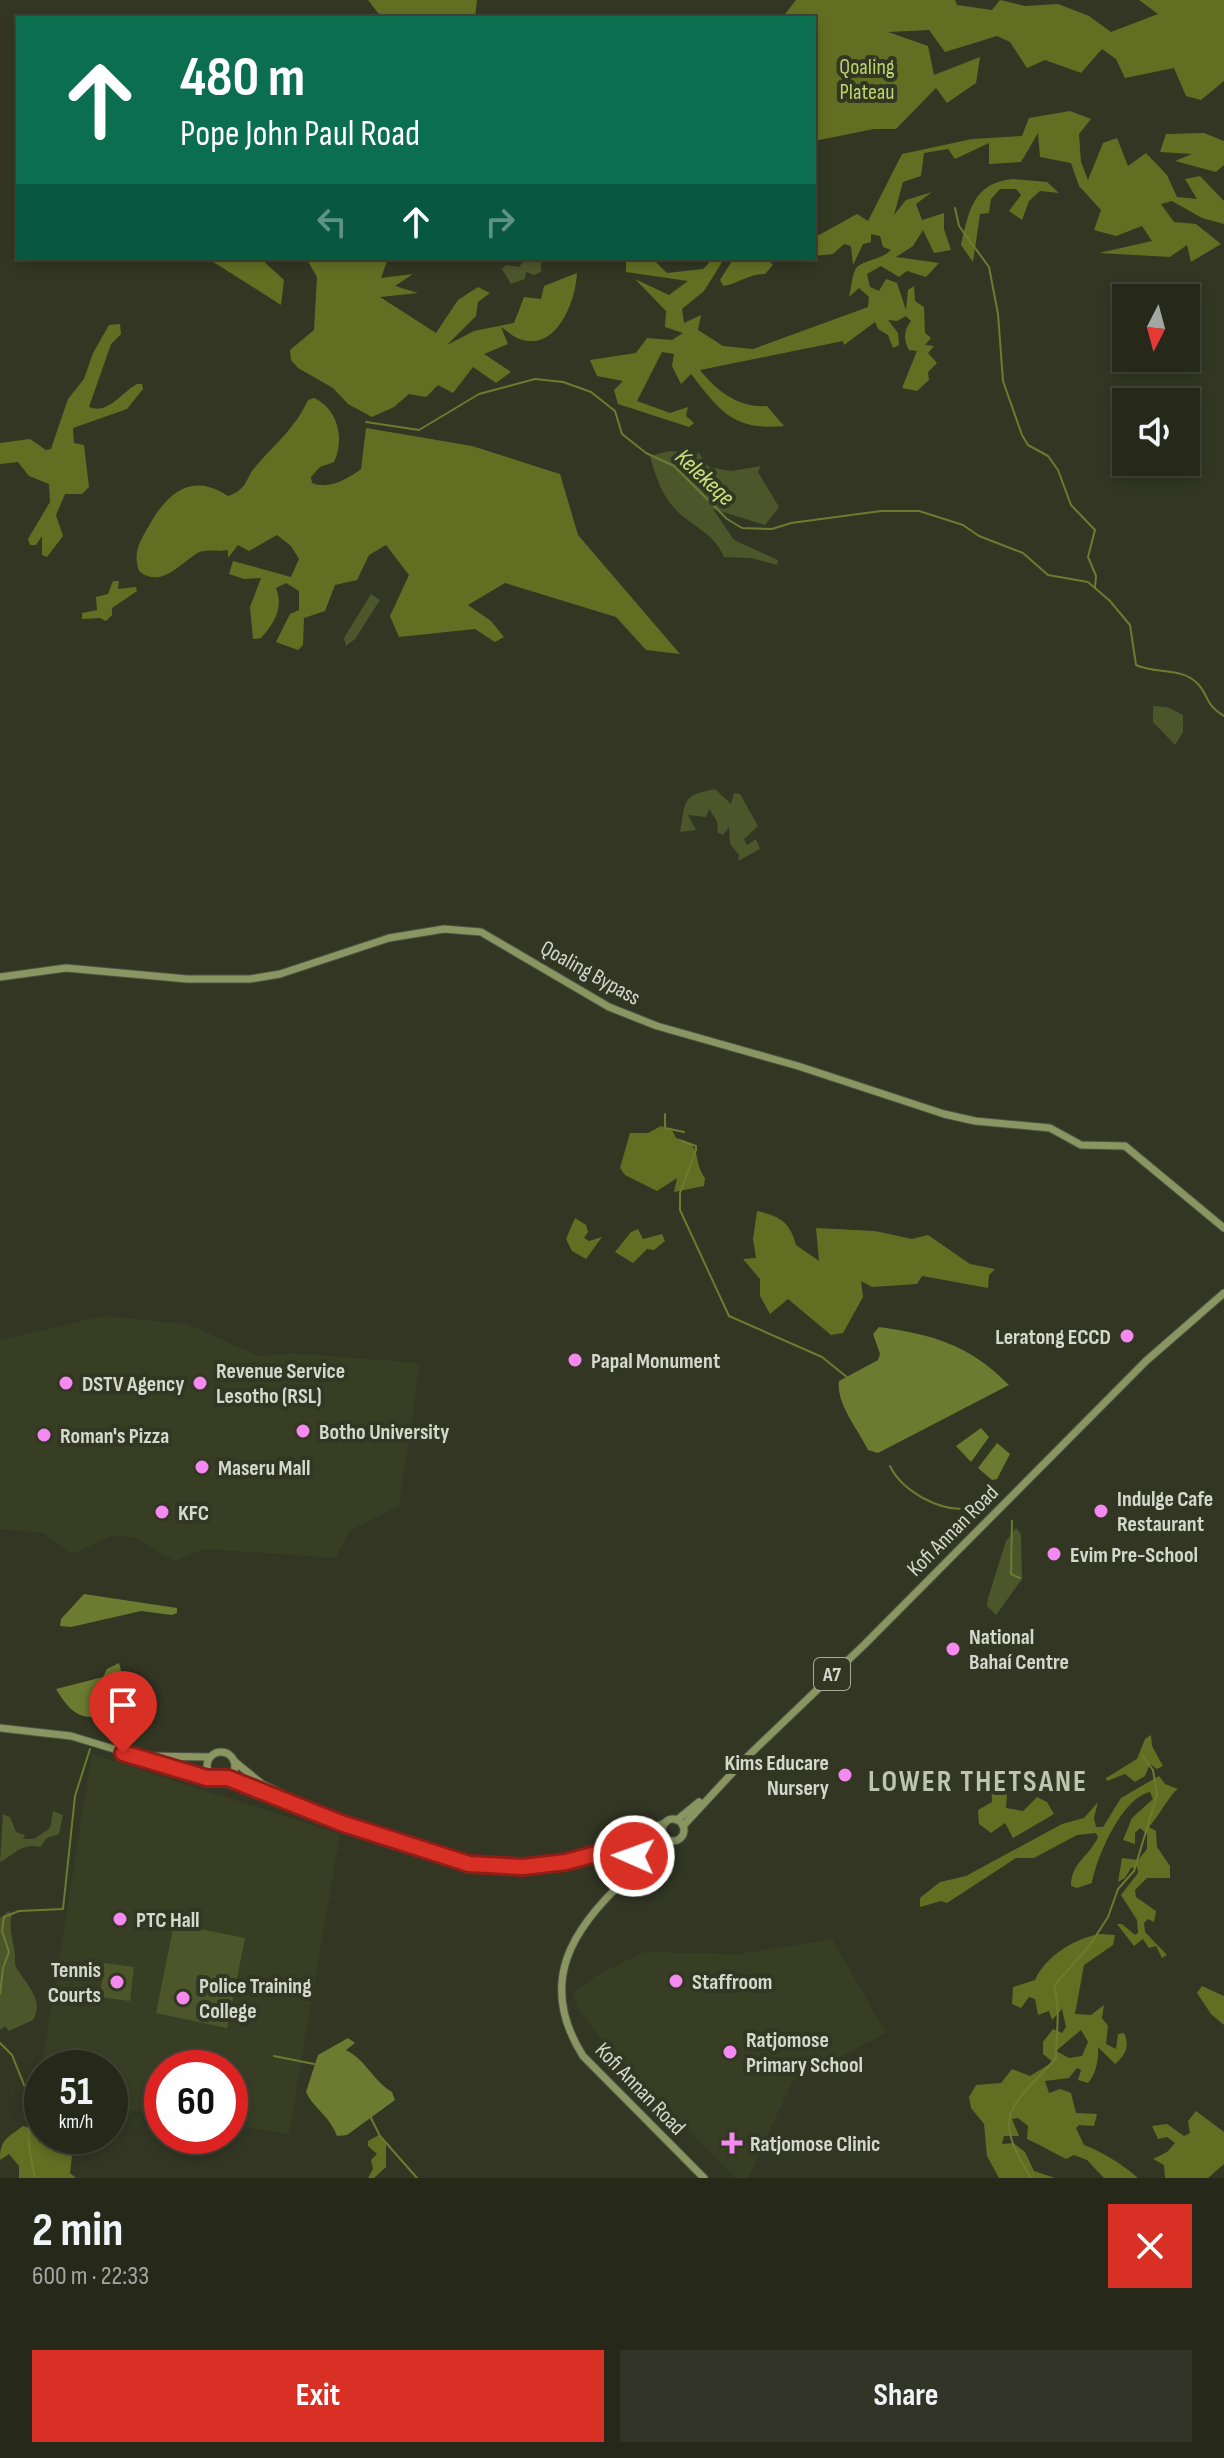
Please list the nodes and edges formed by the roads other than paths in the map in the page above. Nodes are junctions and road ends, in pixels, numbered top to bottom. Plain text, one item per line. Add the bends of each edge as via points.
1 (0, 977) edge
2 (1224, 1228) edge
3 (1224, 1293) edge
4 (0, 1730) edge
5 (123, 1753) junction
6 (210, 1757) junction
7 (234, 1761) junction
8 (228, 1778) junction
9 (216, 1780) junction
10 (332, 1819) junction
11 (680, 1823) junction
12 (663, 1829) junction
13 (671, 1841) junction
14 (618, 1848) junction
15 (554, 1862) junction
16 (633, 1865) junction
17 (614, 1889) junction
18 (704, 2178) edge

1 - 2 main road, Qoaling Bypass via 66,968 250,979 389,938 444,929 481,932 609,1007 657,1026 944,1114 1050,1128 1081,1145 1125,1146
3 - 11 main road, Kofi Annan Road / A7 via 1155,1352
4 - 5 main road via 71,1736
5 - 6 main road
5 - 9 main road
6 - 7 main road via 224,1753
6 - 9 main road via 207,1770
7 - 8 main road
7 - 10 main road via 262,1784
8 - 9 main road
8 - 10 main road
10 - 15 main road via 469,1864
11 - 12 main road
11 - 13 main road, A7 via 682,1837
12 - 13 main road
12 - 14 main road
12 - 15 main road via 646,1828 606,1848
12 - 16 main road, Kofi Annan Road / A7
13 - 17 main road, Kofi Annan Road / A7
14 - 15 main road
14 - 16 main road via 633,1853
16 - 17 main road, Kofi Annan Road / A7
17 - 18 main road, Kofi Annan Road / A7 via 581,1926 568,1951 562,1982 565,2019 575,2044 597,2073

